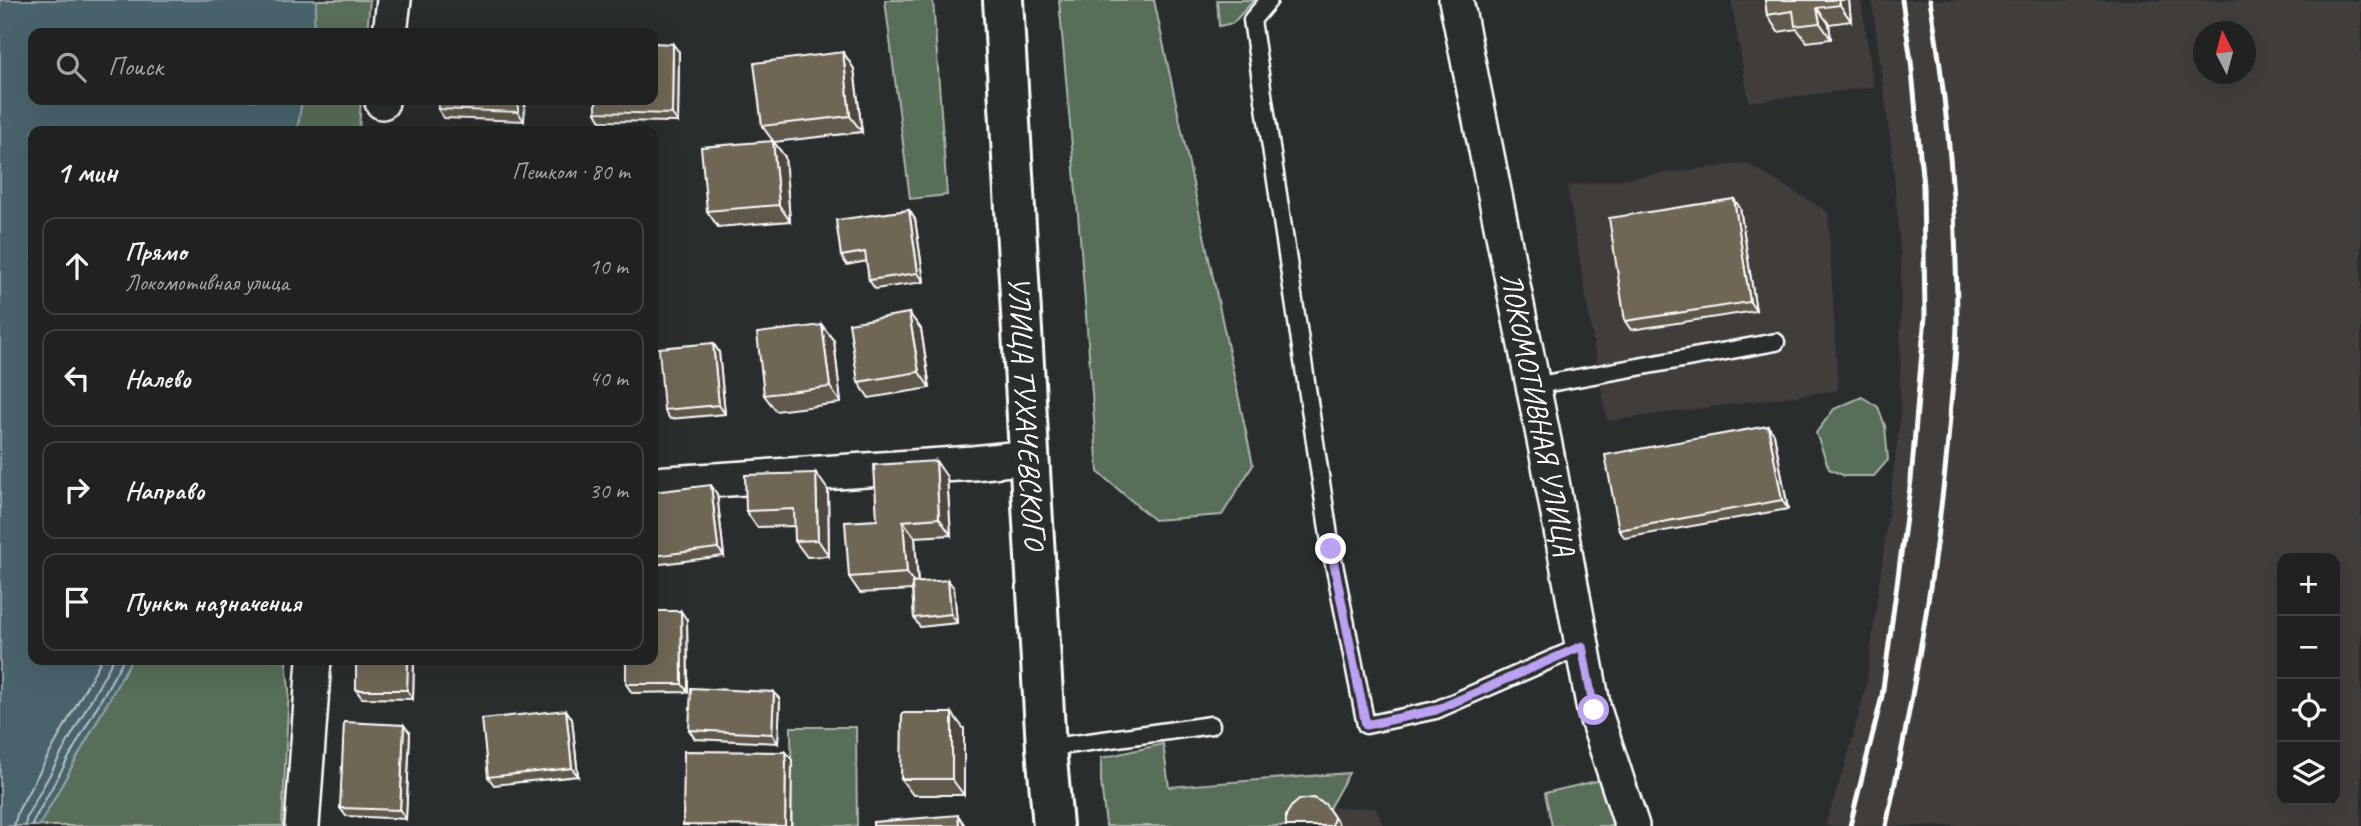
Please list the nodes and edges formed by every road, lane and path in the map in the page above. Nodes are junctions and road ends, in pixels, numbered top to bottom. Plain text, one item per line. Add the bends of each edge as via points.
1 (394, 0) edge
2 (1003, 0) edge
3 (1269, 0) edge
4 (1455, 0) edge
5 (391, 28) edge
6 (1776, 342) dead end
7 (1533, 386) junction
8 (1029, 457) junction
9 (658, 484) edge
10 (1582, 646) junction
11 (314, 665) edge
12 (1211, 725) dead end
13 (1046, 748) junction
14 (302, 826) edge
15 (1053, 826) edge
16 (1632, 826) edge

1 - 5 street
2 - 8 main road, УЛИЦА ТУХАЧЕВСКОГО
3 - 10 lane via 1252,20 1331,549 1366,725 1436,710
4 - 7 street, ЛОКОМОТИВНАЯ УЛИЦА
6 - 7 lane
7 - 10 street, ЛОКОМОТИВНАЯ УЛИЦА
8 - 9 street
8 - 13 main road, УЛИЦА ТУХАЧЕВСКОГО
10 - 16 street, ЛОКОМОТИВНАЯ УЛИЦА via 1594,710
11 - 14 street
12 - 13 lane
13 - 15 main road, УЛИЦА ТУХАЧЕВСКОГО

